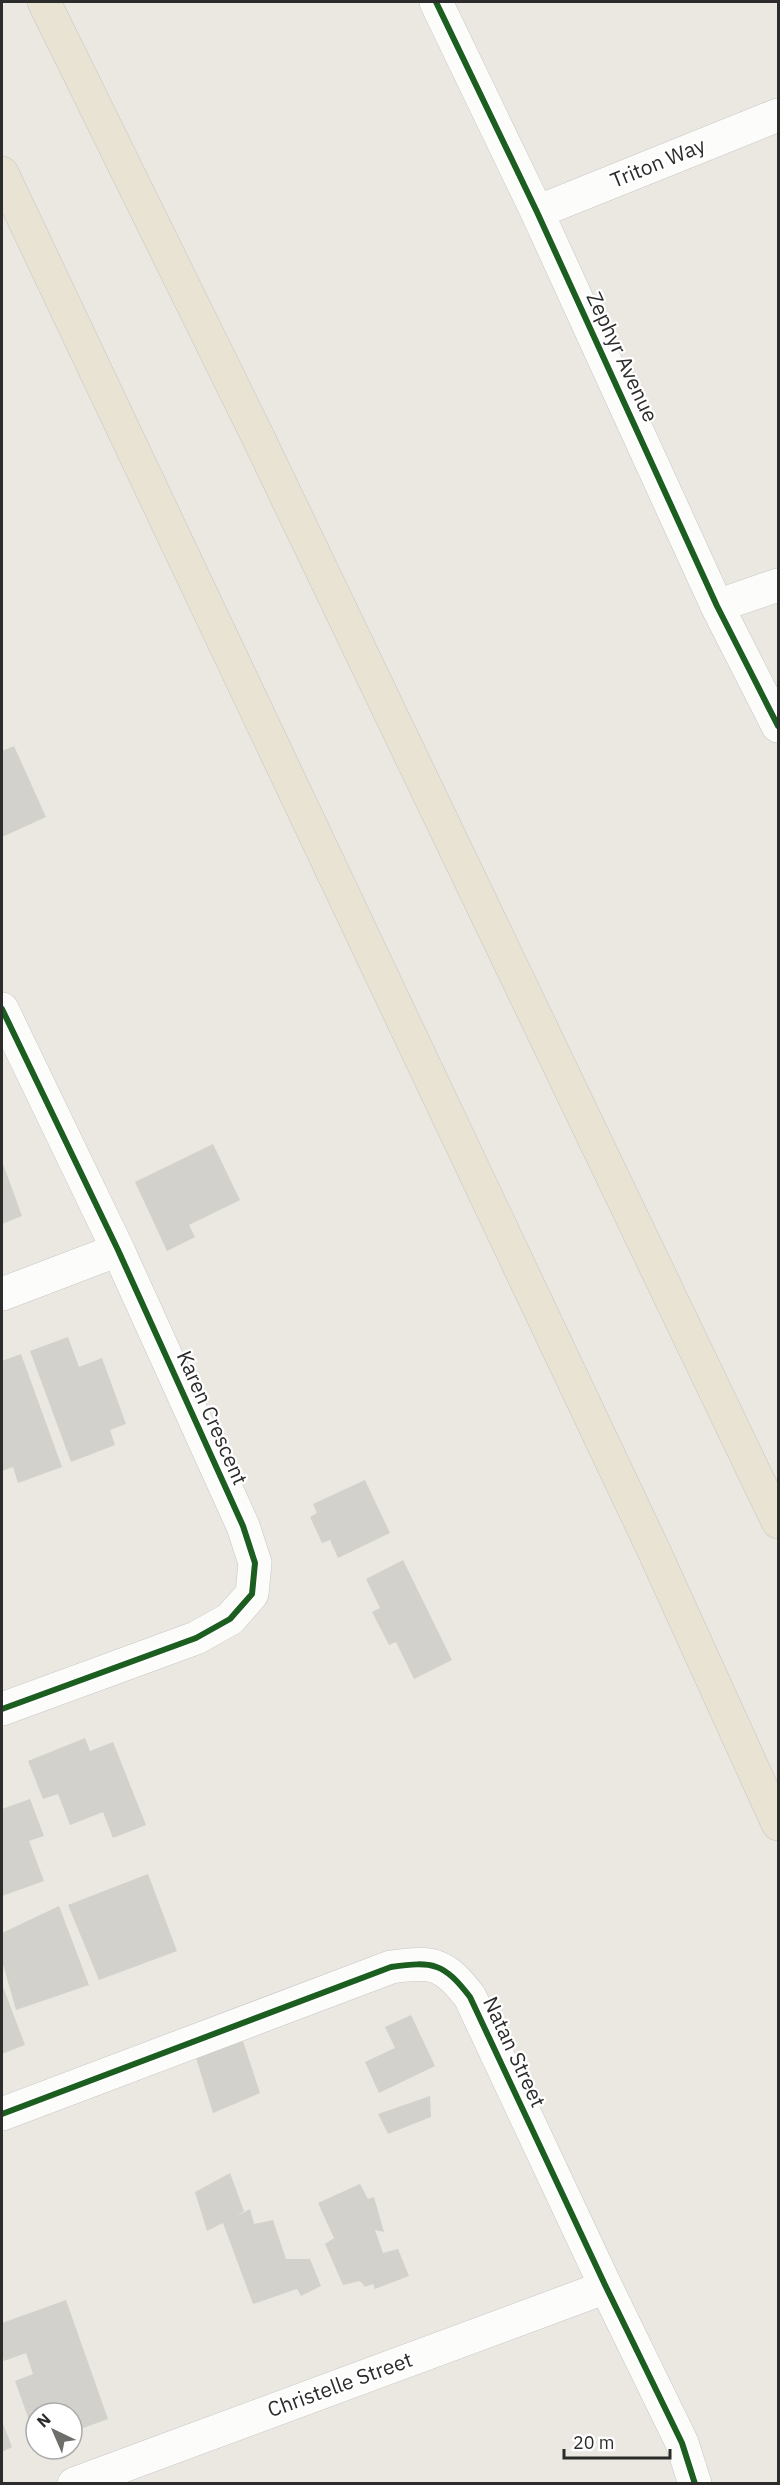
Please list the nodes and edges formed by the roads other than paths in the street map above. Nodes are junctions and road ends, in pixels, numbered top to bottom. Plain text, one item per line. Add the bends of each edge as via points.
1 (44, 2) edge
2 (436, 2) edge
3 (778, 115) edge
4 (2, 173) edge
5 (537, 212) junction
6 (778, 585) edge
7 (717, 606) junction
8 (778, 726) edge
9 (2, 1009) edge
10 (118, 1250) junction
11 (2, 1294) edge
12 (778, 1522) edge
13 (2, 1709) edge
14 (778, 1824) edge
15 (2, 2114) edge
16 (606, 2287) junction
17 (74, 2484) edge
18 (695, 2484) edge

1 - 12 highway via 256,433
2 - 5 street, Zephyr Avenue
3 - 5 street, Triton Way
4 - 14 highway via 654,1551
5 - 7 street, Zephyr Avenue
6 - 7 street
7 - 8 street, Zephyr Avenue
9 - 10 street, Karen Crescent
10 - 11 street
10 - 13 street, Karen Crescent via 243,1526 255,1563 252,1594 230,1619 196,1638
15 - 16 street, Natan Street via 391,1968 437,1966 456,1978 470,1997
16 - 17 street, Christelle Street
16 - 18 street, Natan Street via 682,2443

